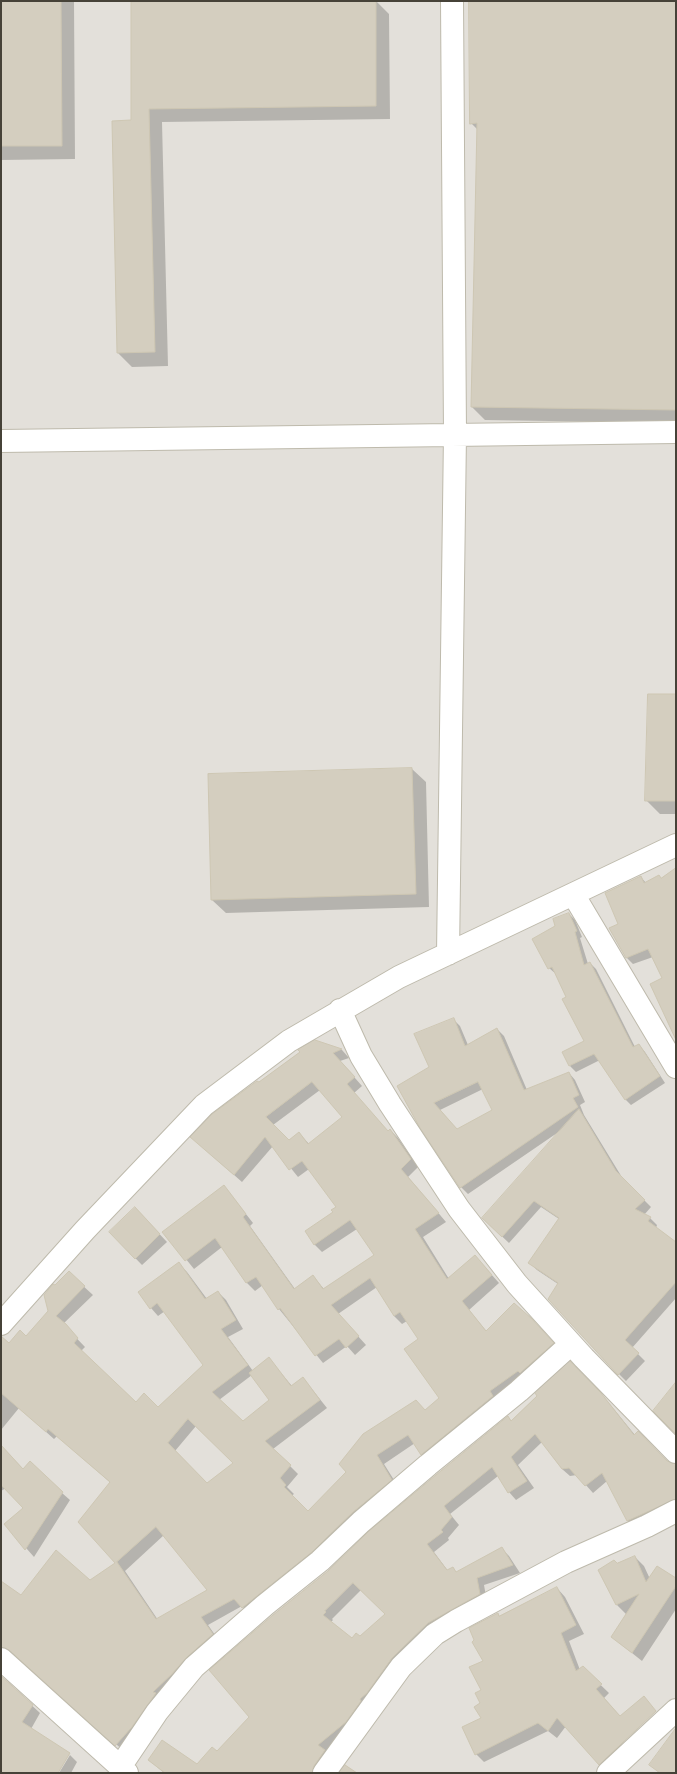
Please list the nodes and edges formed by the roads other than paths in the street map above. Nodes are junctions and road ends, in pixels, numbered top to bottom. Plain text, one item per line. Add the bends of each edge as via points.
1 (452, 1) edge
2 (676, 432) edge
3 (455, 434) junction
4 (1, 441) edge
5 (676, 845) edge
6 (573, 894) junction
7 (448, 954) junction
8 (340, 1010) junction
9 (676, 1067) edge
10 (1, 1324) edge
11 (571, 1344) junction
12 (676, 1452) edge
13 (676, 1511) edge
14 (1, 1659) edge
15 (676, 1710) edge
16 (123, 1770) edge
17 (324, 1773) edge
18 (608, 1773) edge

1 - 3 street
2 - 3 street
3 - 4 street
3 - 7 street
5 - 6 street
6 - 7 street
6 - 9 street
7 - 8 street via 399,977
8 - 10 street via 289,1041 204,1105 85,1230
8 - 11 street via 361,1056 459,1209 517,1284
11 - 12 street
11 - 16 street via 194,1667 157,1712
13 - 17 street via 566,1562 436,1634 401,1667
14 - 16 street
15 - 18 street

